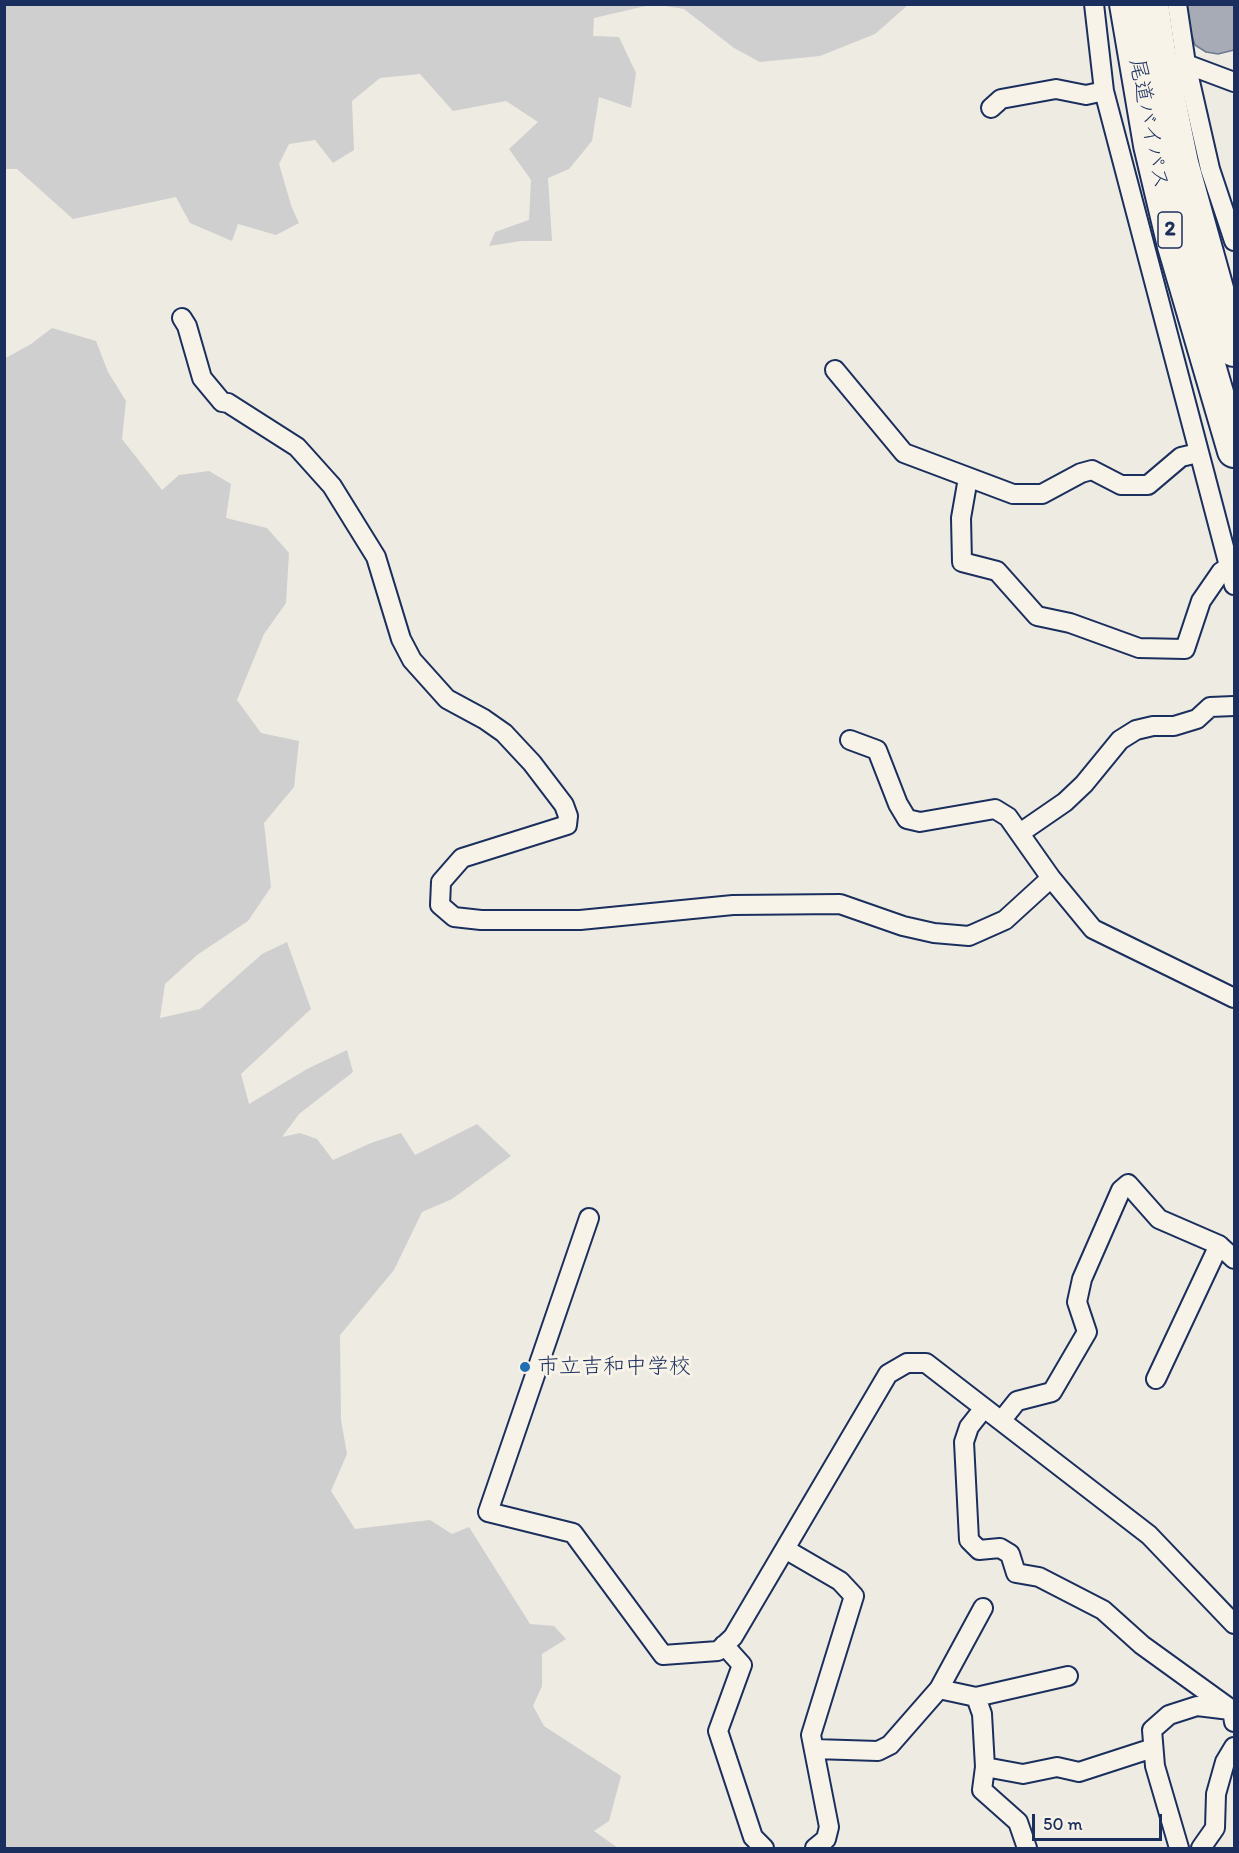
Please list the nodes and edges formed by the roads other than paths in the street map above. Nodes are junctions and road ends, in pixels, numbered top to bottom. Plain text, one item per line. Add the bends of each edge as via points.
1 (1094, 4) edge
2 (1126, 4) edge
3 (1152, 4) edge
4 (1177, 4) edge
5 (1186, 64) junction
6 (1234, 82) edge
7 (1104, 91) junction
8 (991, 108) dead end
9 (1234, 241) edge
10 (182, 318) dead end
11 (1234, 350) edge
12 (836, 370) dead end
13 (1234, 451) edge
14 (1198, 453) junction
15 (968, 478) junction
16 (1231, 565) edge
17 (1234, 585) edge
18 (1234, 706) edge
19 (850, 740) dead end
20 (1020, 833) junction
21 (1051, 878) junction
22 (1234, 994) edge
23 (589, 1218) dead end
24 (1219, 1245) junction
25 (1234, 1259) edge
26 (1156, 1379) dead end
27 (984, 1408) junction
28 (1001, 1421) junction
29 (784, 1549) junction
30 (983, 1608) dead end
31 (1234, 1624) edge
32 (724, 1645) junction
33 (1068, 1676) dead end
34 (939, 1689) junction
35 (976, 1697) junction
36 (1233, 1716) edge
37 (1234, 1747) edge
38 (1154, 1748) junction
39 (814, 1749) junction
40 (985, 1767) junction
41 (764, 1848) edge
42 (815, 1848) edge
43 (1027, 1848) edge
44 (1179, 1848) edge
45 (1201, 1848) edge

1 - 7 street
2 - 13 highway, 尾道バイパス / 2 via 1150,145 1174,246
3 - 11 highway, 尾道バイパス / 2 via 1182,163
4 - 5 street
5 - 6 street
5 - 9 street via 1210,169
7 - 8 street via 1086,96 1056,89 1001,99
7 - 14 street
10 - 21 street via 202,378 222,402 297,447 332,486 376,557 401,639 412,660 447,699 504,733 564,805 567,825 462,858 441,882 440,905 454,917 580,920 733,905 840,904 903,926 969,936 1005,920
12 - 15 street via 904,453
14 - 15 street via 1181,457 1148,485 1121,485 1092,470 1042,494 1013,494
14 - 16 street
15 - 16 street via 961,518 962,562 997,571 1036,616 1070,623 1139,648 1185,649 1200,601 1221,572
16 - 17 street
18 - 20 street via 1210,707 1197,719 1174,726 1136,730 1120,740 1065,802
19 - 20 street via 877,750 906,819 920,822 995,809 1008,817
20 - 21 street
21 - 22 street via 1093,929
23 - 32 street via 488,1512 573,1533 663,1655 718,1651
24 - 25 street
24 - 26 street
24 - 28 street via 1159,1219 1128,1184 1121,1190 1082,1279 1077,1302 1087,1332 1052,1392 1017,1401
27 - 28 street
27 - 29 street via 926,1363 907,1363 888,1374
27 - 36 street via 969,1427 964,1442 969,1540 980,1550 1000,1548 1011,1554 1016,1573 1039,1577 1103,1610
28 - 31 street via 1149,1535
29 - 32 street via 733,1637
29 - 39 street via 840,1581 854,1596 811,1735
30 - 34 street
32 - 41 street via 741,1665 718,1731 753,1837
33 - 35 street
34 - 35 street
34 - 39 street via 890,1745 878,1751
35 - 40 street via 982,1714
36 - 38 street via 1197,1706 1169,1715 1152,1730
37 - 45 street via 1225,1762 1216,1794 1215,1828
38 - 40 street via 1079,1772 1057,1767 1023,1774
38 - 44 street via 1155,1766
39 - 42 street via 828,1827 826,1839
40 - 43 street via 982,1790 1018,1822

